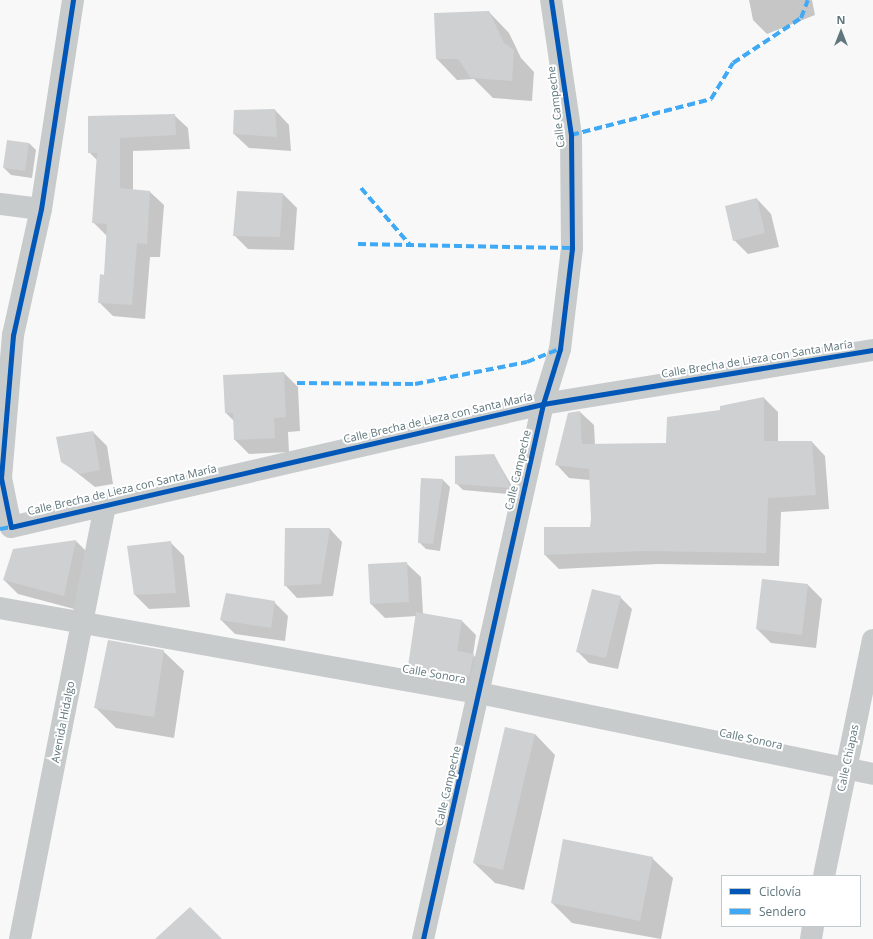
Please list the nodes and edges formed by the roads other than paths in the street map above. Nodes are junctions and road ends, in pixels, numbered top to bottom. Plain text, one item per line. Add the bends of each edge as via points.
1 (73, 0) edge
2 (551, 0) edge
3 (0, 204) edge
4 (40, 209) junction
5 (873, 350) edge
6 (543, 404) junction
7 (105, 504) junction
8 (0, 608) edge
9 (83, 620) junction
10 (873, 640) edge
11 (479, 693) junction
12 (846, 769) junction
13 (873, 774) edge
14 (824, 875) edge
15 (813, 927) edge
16 (20, 939) edge
17 (423, 939) edge
18 (811, 939) edge

1 - 4 street
2 - 6 street, Calle Campeche via 571,135 572,248 560,349
3 - 4 street
4 - 7 street, Calle Brecha de Lieza con Santa María via 13,335 1,478 11,527
5 - 6 street, Calle Brecha de Lieza con Santa María
6 - 7 street, Calle Brecha de Lieza con Santa María
6 - 11 street, Calle Campeche
7 - 9 street, Avenida Hidalgo
8 - 9 street, Calle Sonora
9 - 11 street, Calle Sonora
9 - 16 street, Avenida Hidalgo
10 - 12 street, Calle Chiapas
11 - 12 street, Calle Sonora
11 - 17 street, Calle Campeche
12 - 13 street, Calle Sonora
12 - 14 street, Calle Chiapas
15 - 18 street

